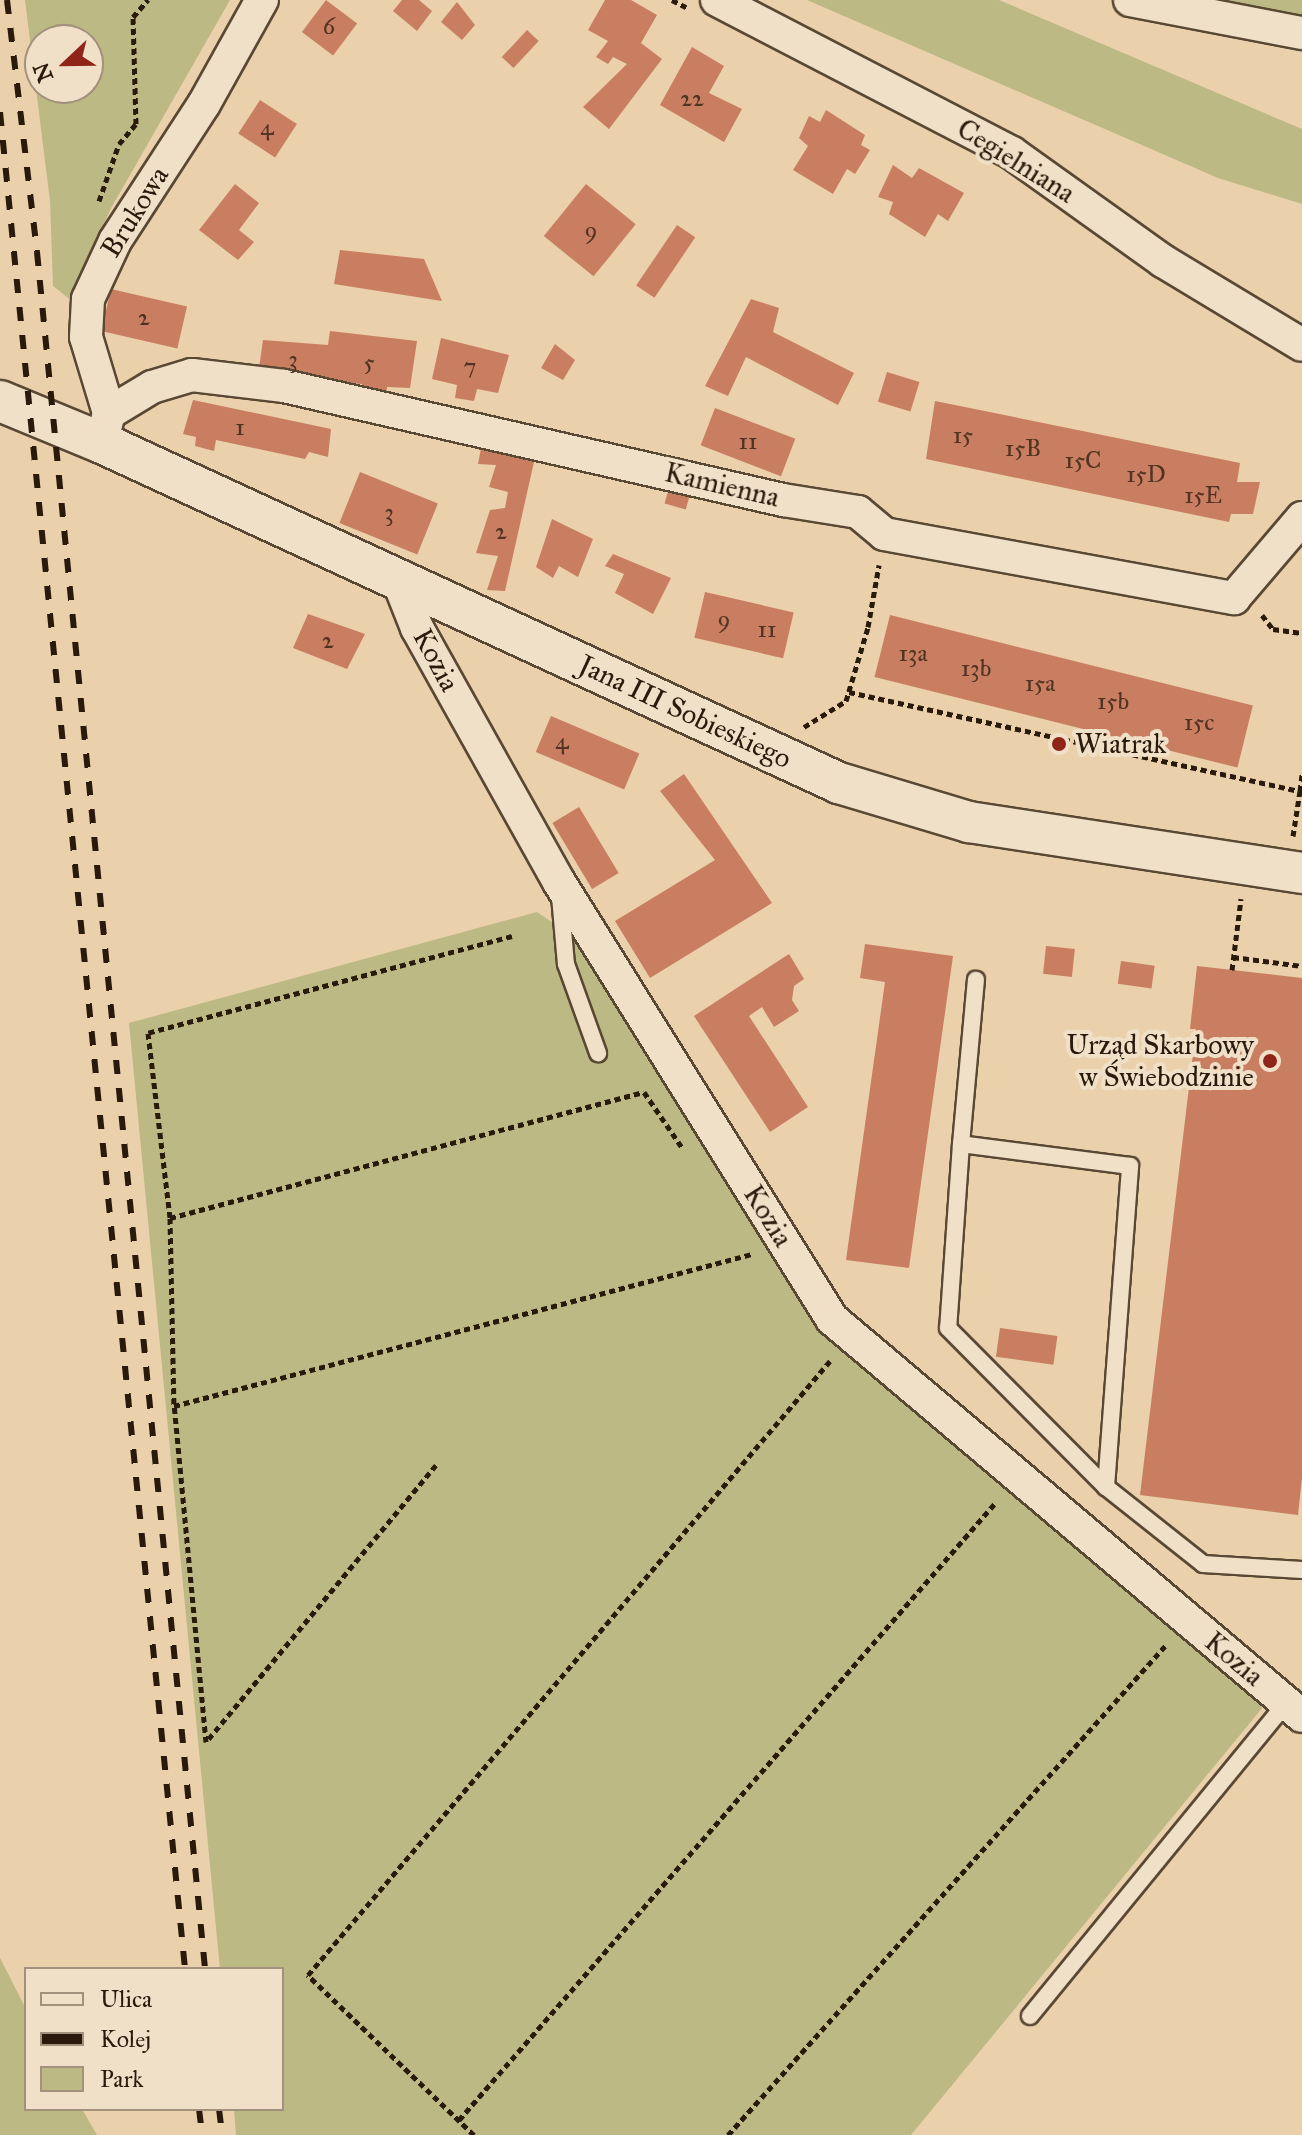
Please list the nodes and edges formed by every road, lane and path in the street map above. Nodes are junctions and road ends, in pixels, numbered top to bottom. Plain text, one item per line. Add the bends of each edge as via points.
1 (148, 0) edge
2 (262, 0) edge
3 (717, 0) edge
4 (1130, 0) edge
5 (1302, 33) edge
6 (119, 144) dead end
7 (1302, 345) edge
8 (0, 401) edge
9 (106, 428) junction
10 (1294, 525) edge
11 (884, 534) junction
12 (398, 580) junction
13 (1273, 629) dead end
14 (1302, 633) edge
15 (849, 692) junction
16 (799, 730) dead end
17 (1302, 774) edge
18 (1301, 791) edge
19 (1297, 857) edge
20 (559, 882) junction
21 (1242, 890) dead end
22 (512, 936) dead end
23 (1233, 957) junction
24 (1302, 966) edge
25 (1232, 970) dead end
26 (976, 980) dead end
27 (598, 1053) dead end
28 (644, 1092) dead end
29 (961, 1144) junction
30 (170, 1218) junction
31 (754, 1254) dead end
32 (845, 1368) dead end
33 (174, 1406) junction
34 (436, 1465) dead end
35 (1106, 1487) junction
36 (985, 1491) dead end
37 (996, 1502) junction
38 (1008, 1511) dead end
39 (1302, 1570) edge
40 (1157, 1637) dead end
41 (1294, 1710) edge
42 (1030, 2016) dead end
43 (459, 2120) junction
44 (474, 2135) edge
45 (728, 2135) edge

1 - 6 path via 133,17 136,124
2 - 9 street, Brukowa via 204,104 115,241 88,299 86,337
3 - 7 street, Cegielniana via 1012,153 1163,261
4 - 5 street
8 - 9 street, Jana III Sobieskiego
9 - 11 street, Kamienna via 152,387 192,375 284,386 783,500 858,512
9 - 12 street, Jana III Sobieskiego
10 - 11 street, Kamienna via 1234,598
11 - 15 path via 868,627
12 - 19 street, Jana III Sobieskiego via 839,783 969,822
12 - 20 street, Kozia via 417,628
13 - 14 path
15 - 16 path via 846,701
15 - 18 path
17 - 18 path
18 - 19 path
20 - 27 lane via 566,964
20 - 41 street, Kozia via 832,1319
21 - 23 path
22 - 30 path via 148,1033
23 - 24 path
23 - 25 path
26 - 29 lane
28 - 30 path
29 - 35 lane via 948,1328
29 - 35 lane via 1130,1166
30 - 33 path
31 - 33 path
32 - 43 path via 834,1357 308,1975
33 - 34 path via 206,1742
35 - 39 lane via 1203,1564
36 - 37 path
37 - 38 path
37 - 43 path
40 - 45 path via 1168,1647
41 - 42 lane
43 - 44 path

